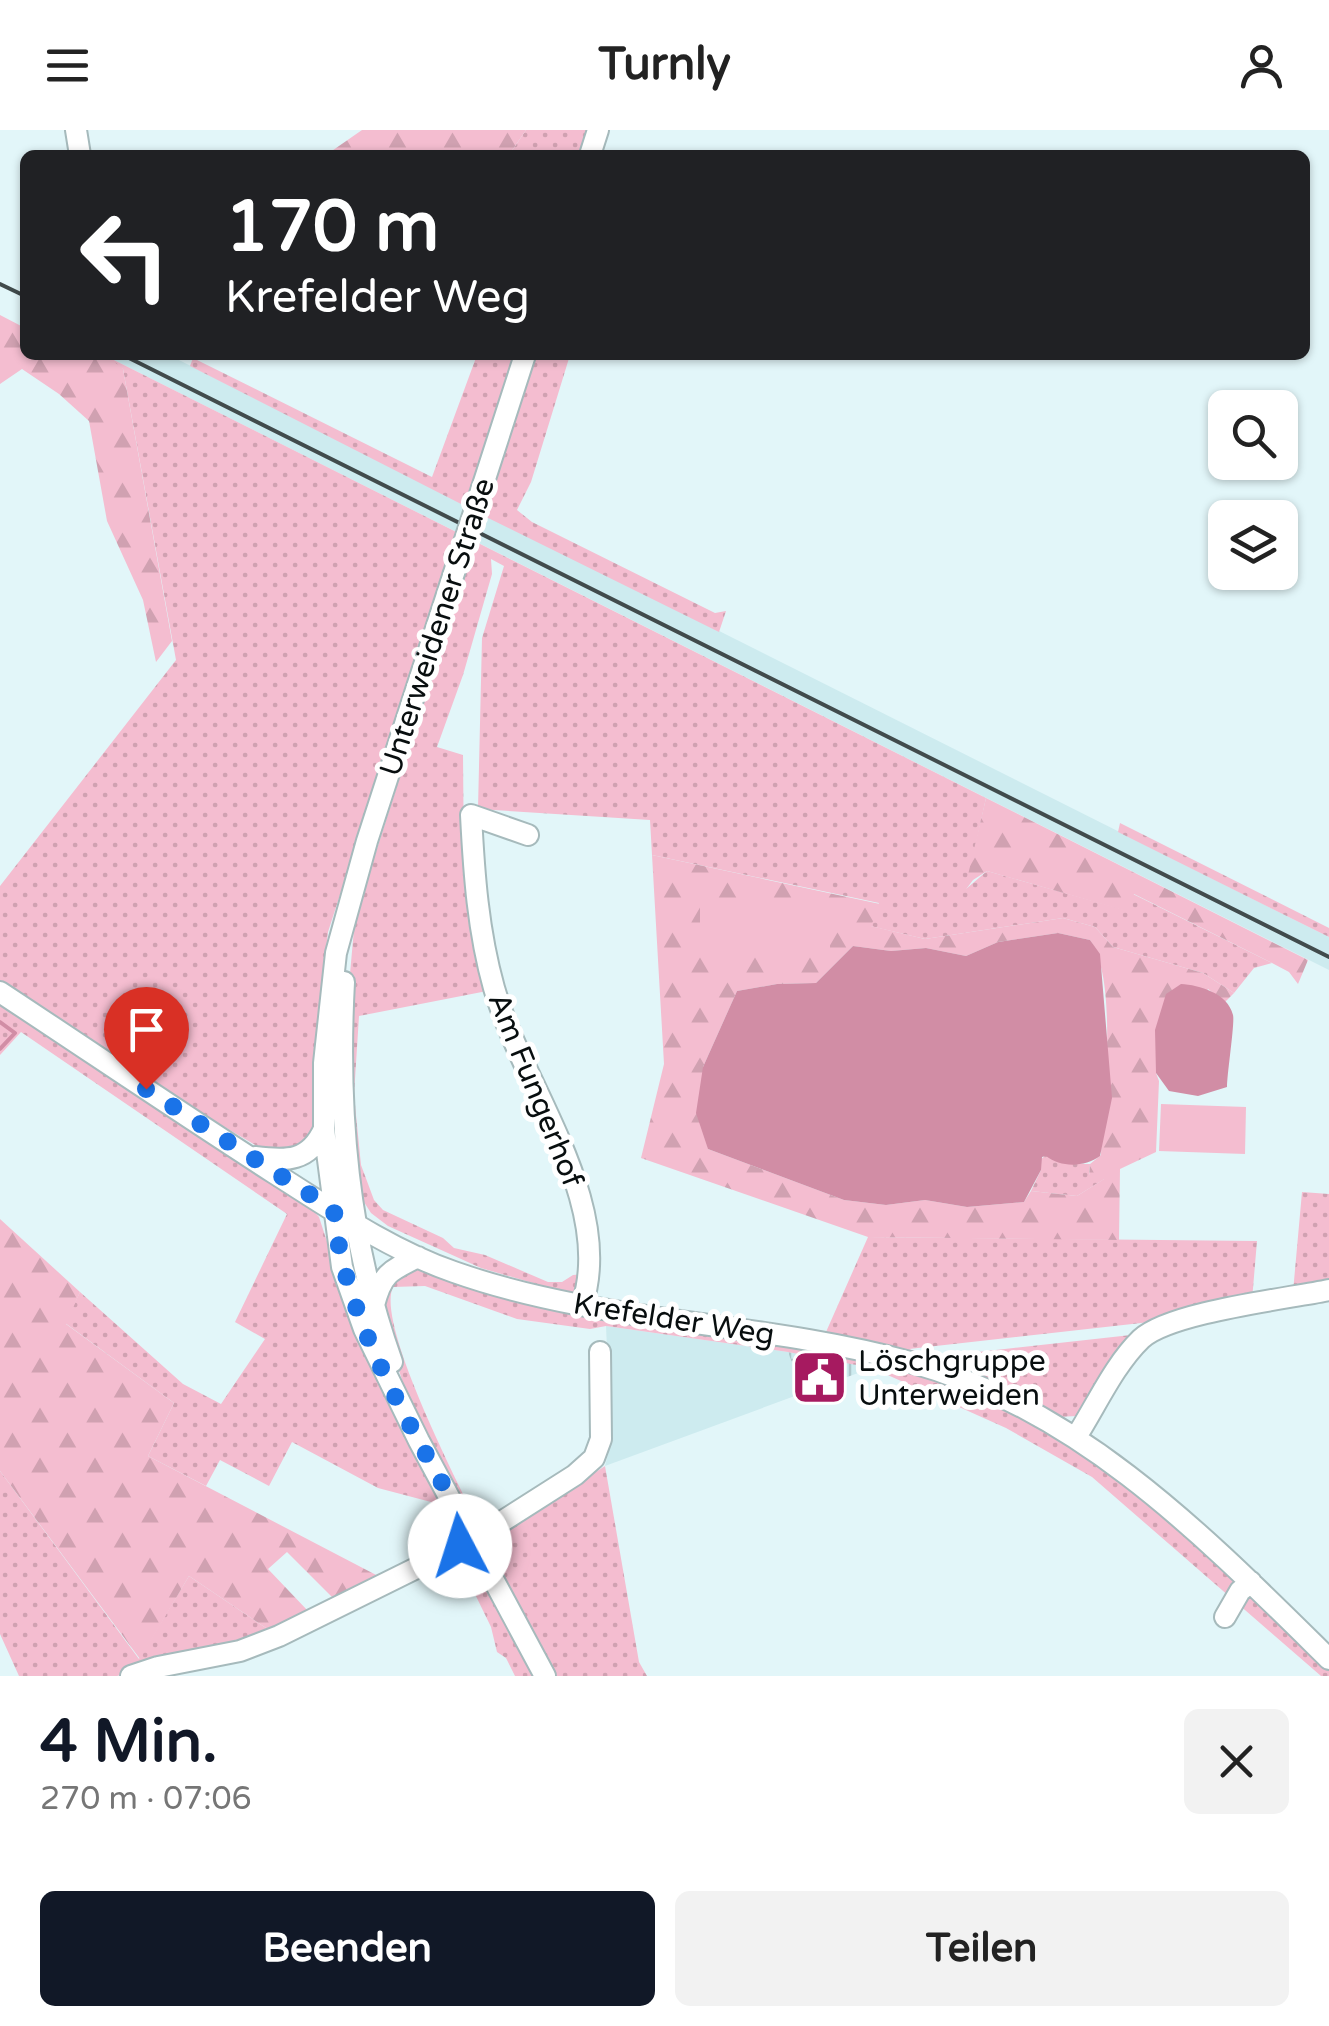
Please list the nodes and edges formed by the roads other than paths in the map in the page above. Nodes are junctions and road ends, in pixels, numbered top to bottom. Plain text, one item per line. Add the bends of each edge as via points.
1 (523, 360) edge
2 (528, 834) dead end
3 (352, 900) junction
4 (0, 992) edge
5 (324, 1129) junction
6 (248, 1156) junction
7 (334, 1210) junction
8 (355, 1222) junction
9 (418, 1257) junction
10 (1329, 1290) edge
11 (374, 1305) junction
12 (582, 1305) junction
13 (600, 1352) dead end
14 (1076, 1437) junction
15 (420, 1441) junction
16 (474, 1540) junction
17 (1250, 1582) junction
18 (1225, 1617) dead end
19 (1329, 1659) edge
20 (132, 1676) edge
21 (544, 1676) edge

1 - 3 street, Unterweidener Straße, bridge
2 - 12 street, Am Fungerhof via 471,815 477,906 495,989 566,1158 586,1230 590,1267
3 - 5 street, Unterweidener Straße via 330,1001
3 - 8 street, Unterweidener Straße via 341,1038
4 - 6 street, Krefelder Weg
5 - 6 street via 312,1149 295,1159
5 - 7 street, Unterweidener Straße
6 - 7 street, Krefelder Weg
7 - 8 street, Krefelder Weg
7 - 15 street, Unterweidener Straße via 342,1268 364,1329
8 - 9 street, Krefelder Weg
8 - 11 street, Unterweidener Straße
9 - 11 street via 388,1271
9 - 12 street, Krefelder Weg via 520,1293
10 - 14 street via 1158,1328 1129,1354
11 - 15 street, Unterweidener Straße
12 - 14 street, Krefelder Weg via 912,1362 1025,1407
13 - 16 street via 604,1415 594,1458
14 - 17 street, Krefelder Weg
15 - 16 street, Unterweidener Straße
16 - 20 street via 253,1646
16 - 21 street, Unterweidener Straße
17 - 18 street
17 - 19 street, Krefelder Weg

